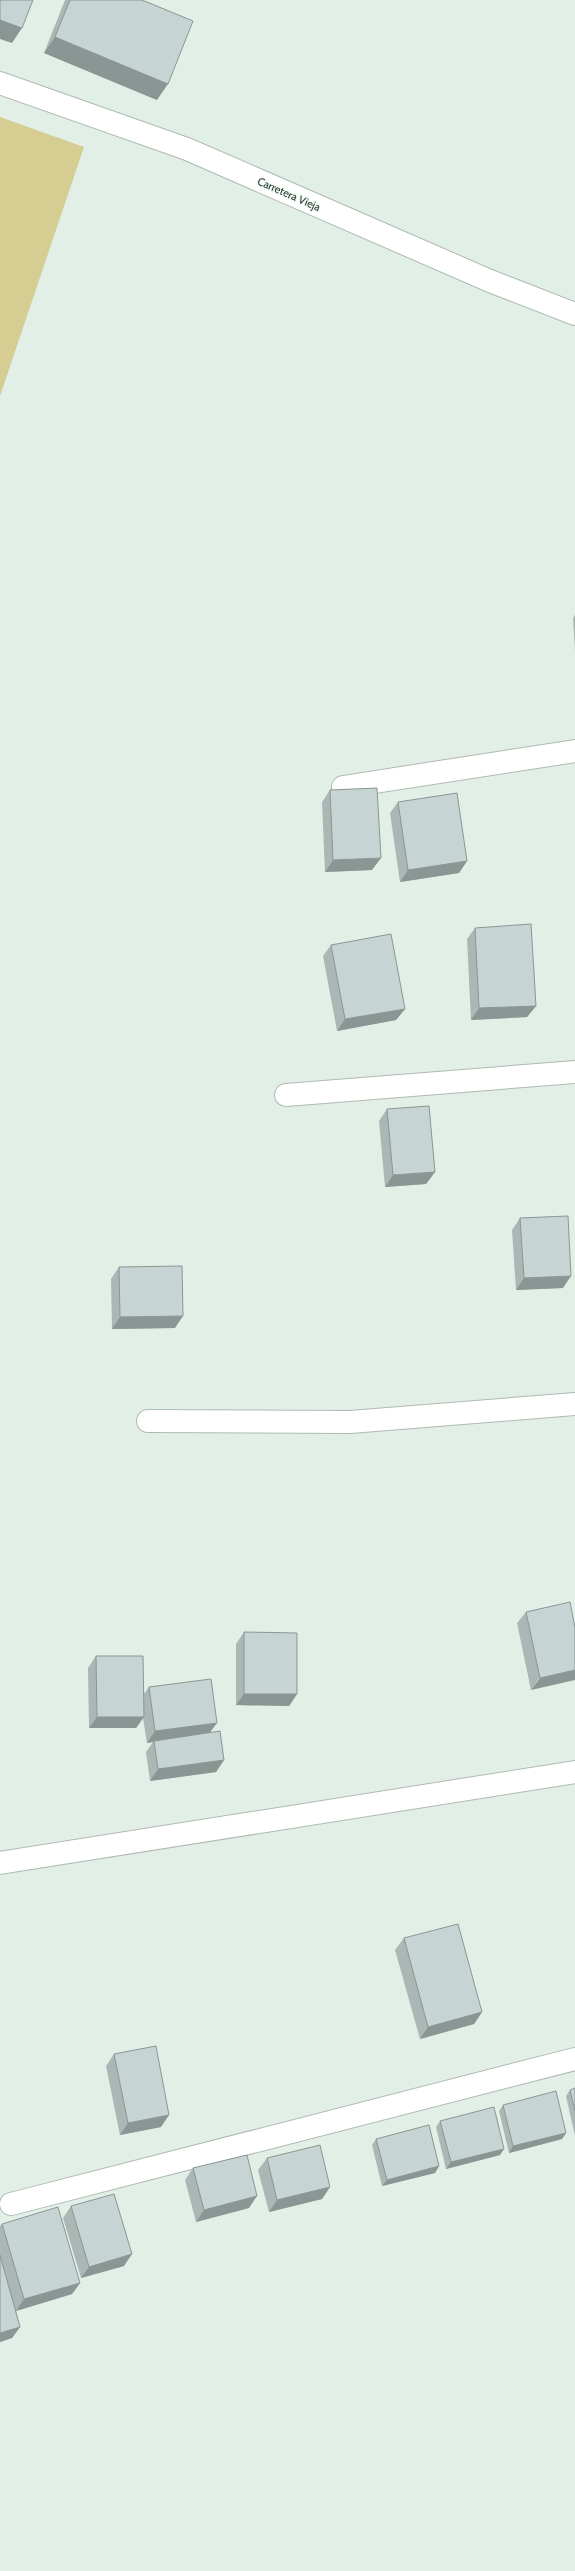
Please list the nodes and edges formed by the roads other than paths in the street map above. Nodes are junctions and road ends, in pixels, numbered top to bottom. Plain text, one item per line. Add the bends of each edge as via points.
1 (0, 83) edge
2 (575, 314) edge
3 (575, 751) edge
4 (343, 787) dead end
5 (575, 1072) edge
6 (286, 1095) dead end
7 (575, 1404) edge
8 (148, 1421) dead end
9 (575, 1772) edge
10 (0, 1863) edge
11 (575, 2059) edge
12 (11, 2204) dead end

1 - 2 street, Carretera Vieja via 187,149 490,281
3 - 4 street
5 - 6 street
7 - 8 street via 350,1422
9 - 10 street
11 - 12 street

